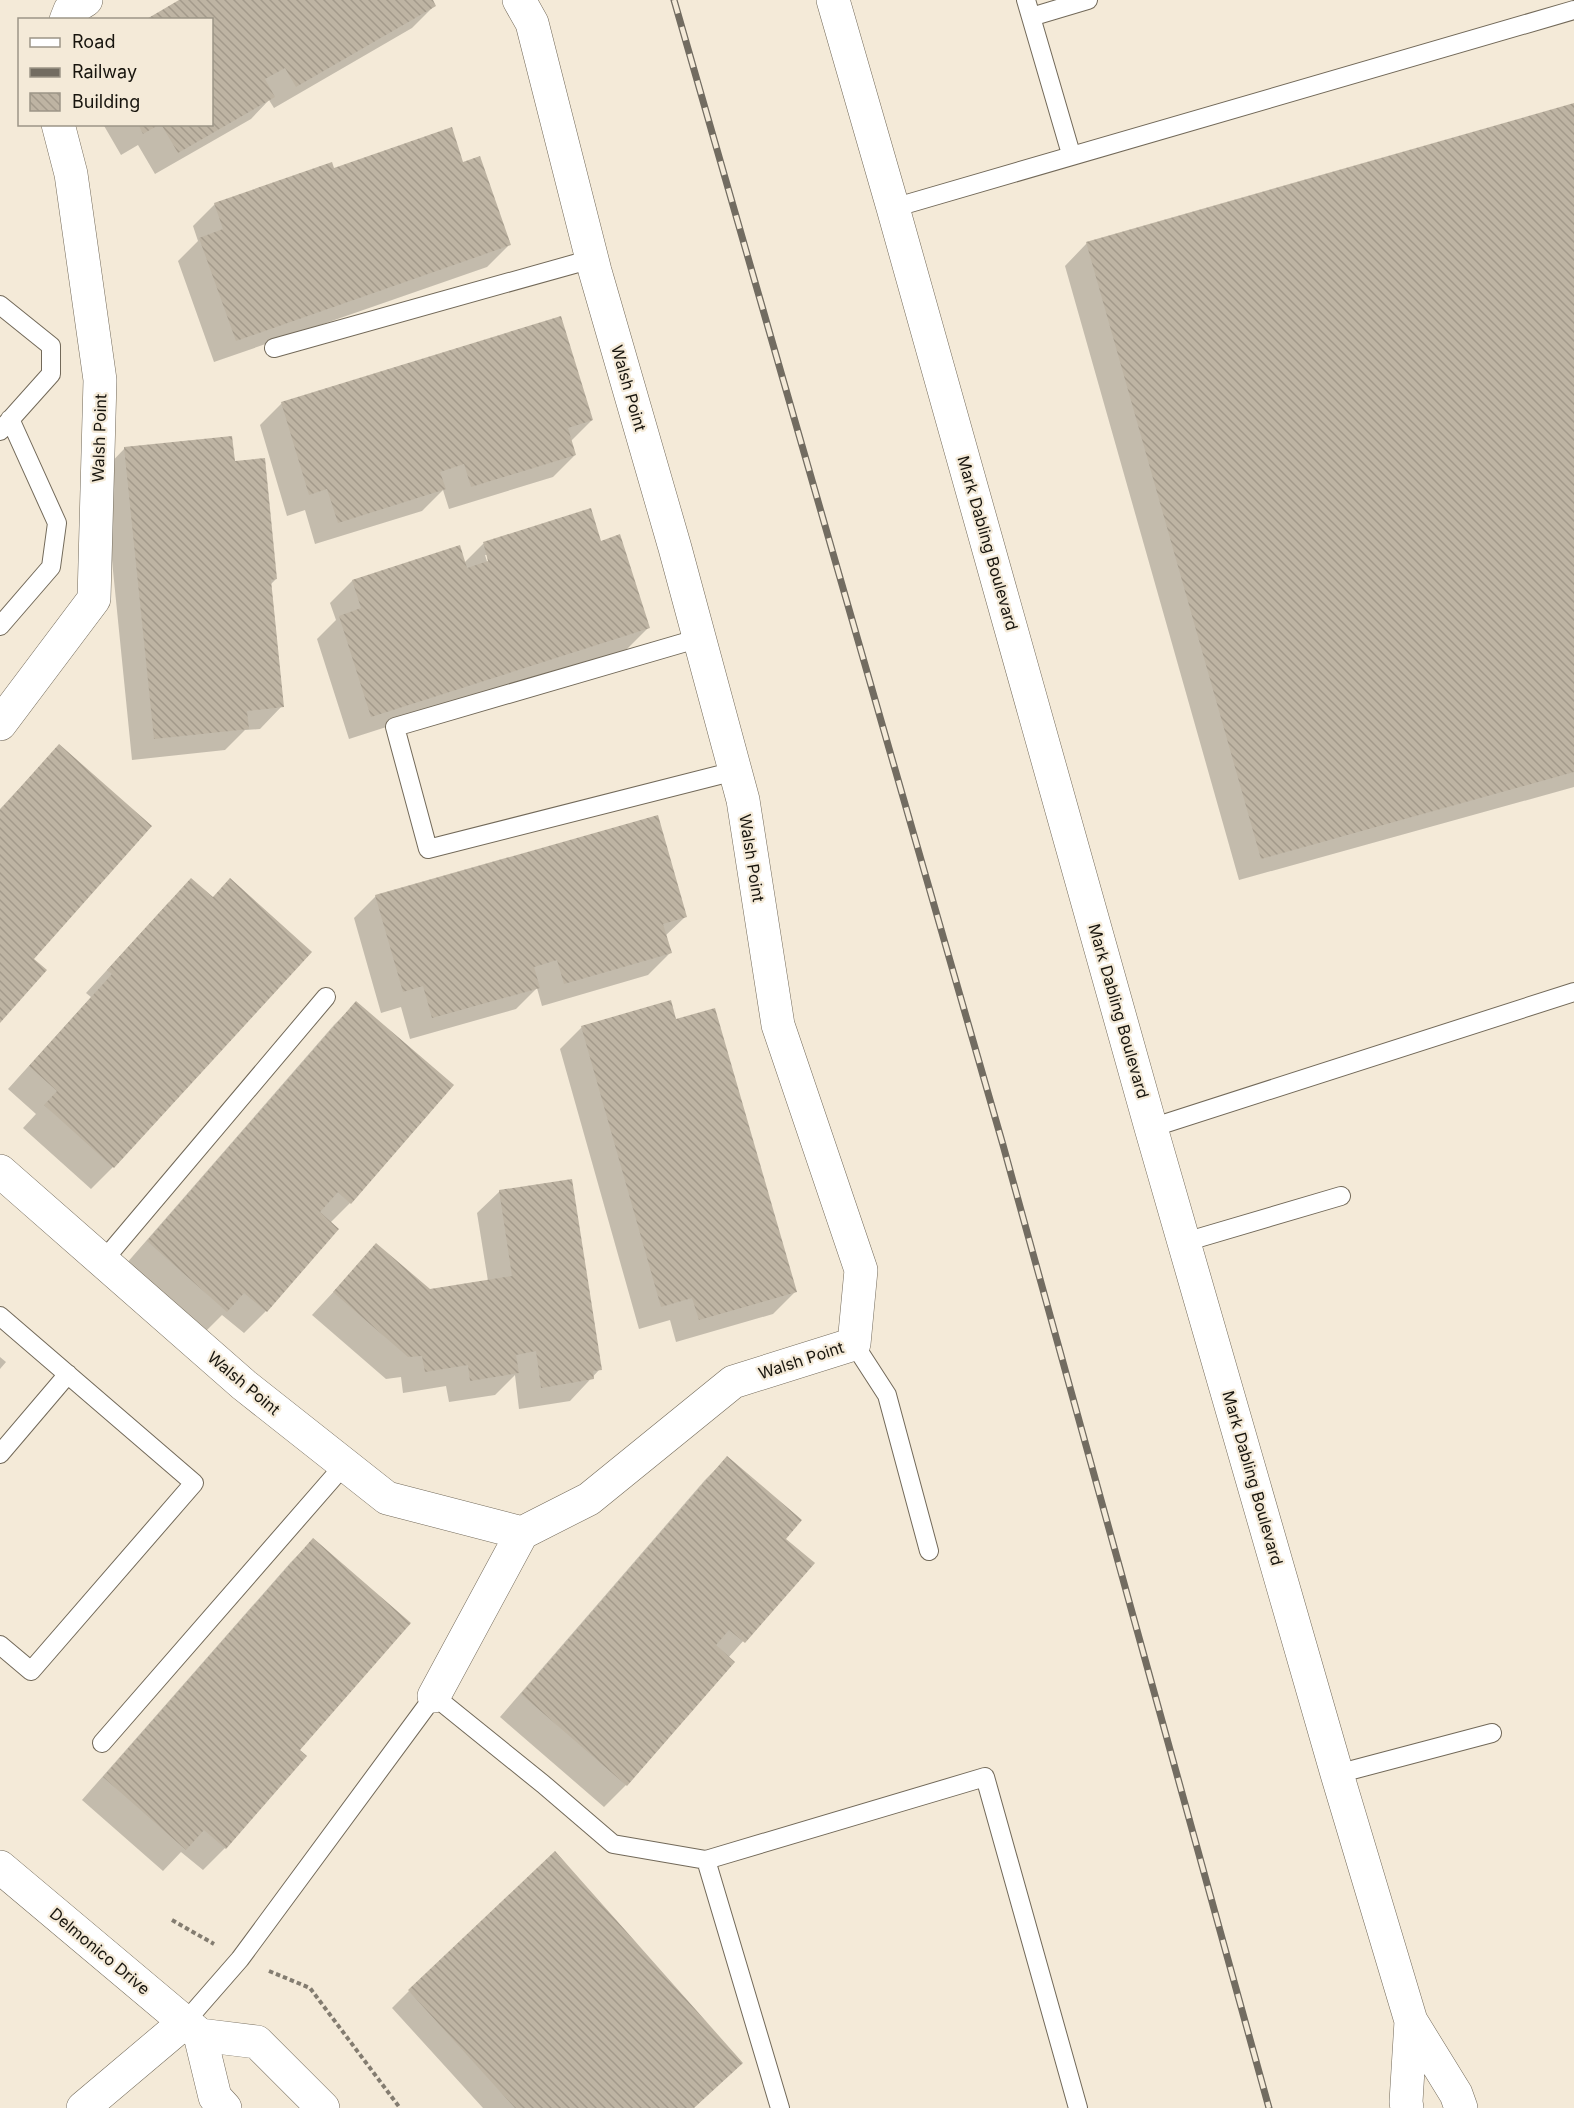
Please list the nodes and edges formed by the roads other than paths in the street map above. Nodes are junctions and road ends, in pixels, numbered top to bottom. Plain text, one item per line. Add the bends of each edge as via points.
1 (86, 0) edge
2 (519, 0) edge
3 (833, 0) edge
4 (1088, 0) edge
5 (1029, 8) edge
6 (1574, 10) edge
7 (67, 18) edge
8 (59, 126) edge
9 (1071, 154) junction
10 (894, 207) junction
11 (592, 259) junction
12 (0, 305) edge
13 (274, 348) dead end
14 (5, 425) edge
15 (0, 626) edge
16 (700, 638) junction
17 (0, 724) edge
18 (735, 771) junction
19 (1574, 992) edge
20 (326, 997) dead end
21 (1151, 1128) junction
22 (0, 1172) edge
23 (1341, 1196) dead end
24 (1185, 1242) junction
25 (103, 1261) junction
26 (0, 1316) edge
27 (854, 1344) junction
28 (68, 1374) junction
29 (0, 1454) edge
30 (345, 1464) junction
31 (522, 1533) junction
32 (929, 1551) dead end
33 (0, 1645) edge
34 (434, 1696) junction
35 (1492, 1733) dead end
36 (102, 1743) dead end
37 (1337, 1774) junction
38 (706, 1860) junction
39 (0, 1867) edge
40 (1411, 2021) junction
41 (193, 2029) junction
42 (83, 2108) edge
43 (225, 2108) edge
44 (323, 2108) edge
45 (780, 2108) edge
46 (1078, 2108) edge
47 (1407, 2108) edge
48 (1461, 2108) edge

1 - 7 street via 70,10
2 - 11 street, Walsh Point via 532,23
3 - 10 street, Mark Dabling Boulevard
4 - 5 lane
5 - 9 lane
6 - 9 lane
8 - 17 street, Walsh Point via 71,174 100,380 94,598
9 - 10 lane
10 - 21 street, Mark Dabling Boulevard
11 - 13 lane
11 - 16 street, Walsh Point
12 - 14 lane via 51,346 51,374
14 - 15 lane via 57,523 51,567
16 - 18 street, Walsh Point
16 - 18 lane via 394,727 428,849
18 - 27 street, Walsh Point via 743,800 778,1025 861,1270
19 - 21 lane
20 - 25 lane
21 - 24 street, Mark Dabling Boulevard
22 - 25 street, Walsh Point
23 - 24 lane
24 - 37 street, Mark Dabling Boulevard
25 - 30 street, Walsh Point via 244,1384
26 - 28 lane
27 - 31 street, Walsh Point via 733,1382 589,1499
27 - 32 lane via 887,1395
28 - 29 lane
28 - 33 lane via 194,1483 31,1671
30 - 31 street, Walsh Point via 387,1498
30 - 36 lane
31 - 34 street
34 - 38 lane via 613,1845
34 - 41 lane
35 - 37 lane
37 - 40 street, Mark Dabling Boulevard
38 - 45 lane
38 - 46 lane via 985,1777
39 - 41 street, Delmonico Drive
40 - 47 street, Mark Dabling Boulevard
40 - 48 street, Mark Dabling Boulevard
41 - 42 street
41 - 43 street via 215,2097
41 - 44 street via 257,2042

